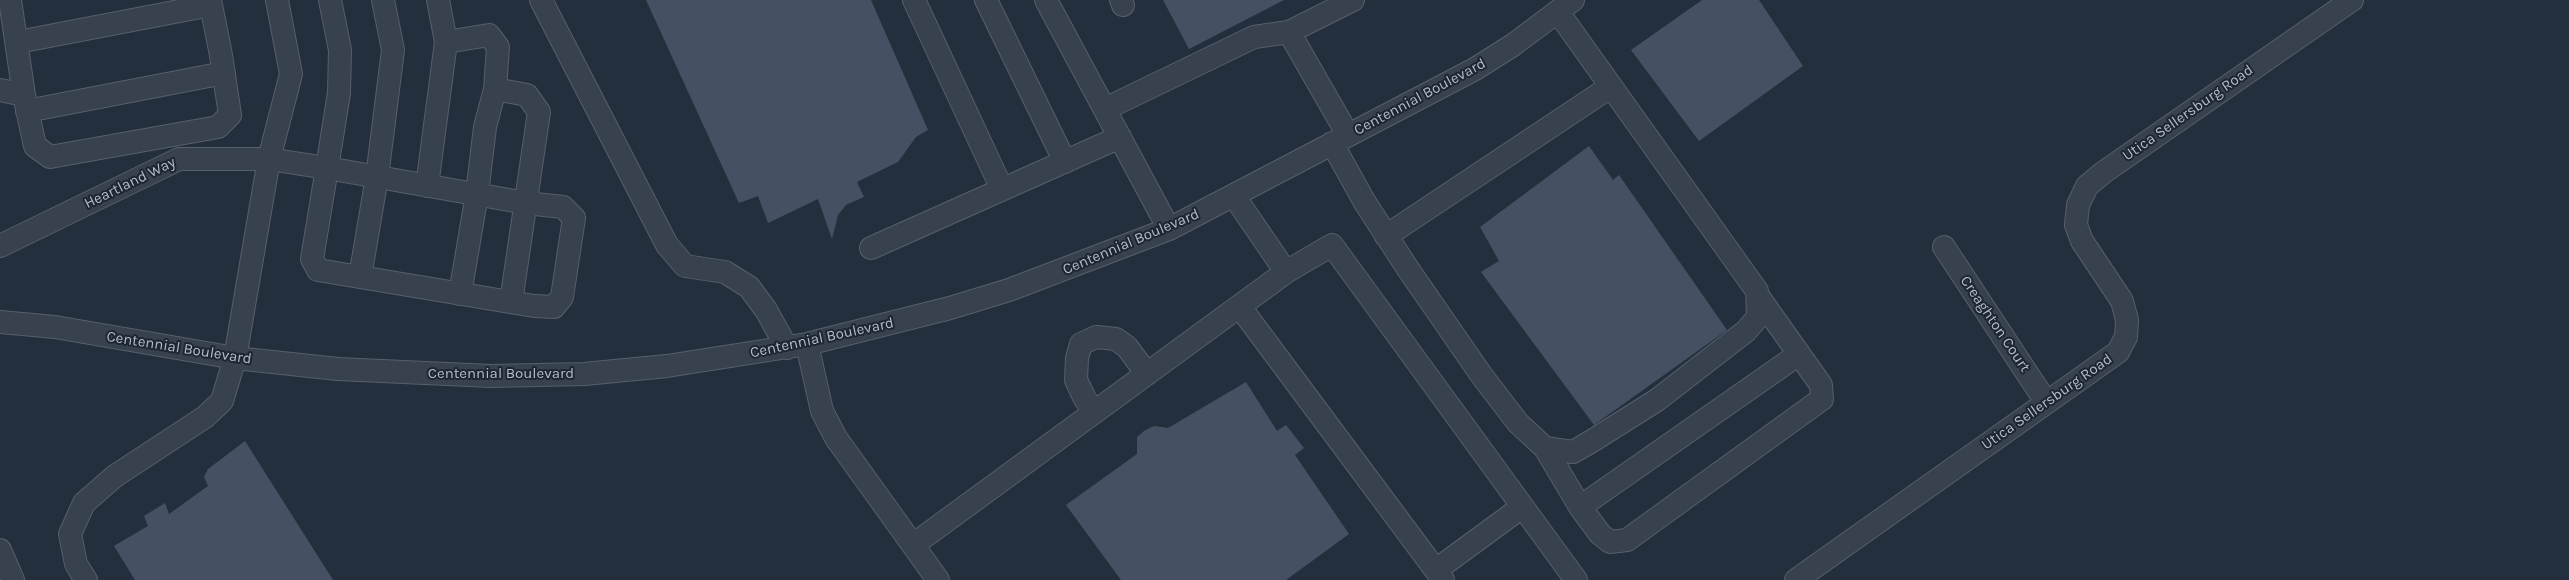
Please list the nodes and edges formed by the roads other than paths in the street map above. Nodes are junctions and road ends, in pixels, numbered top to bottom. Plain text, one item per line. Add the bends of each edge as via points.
1 (10, 0) edge
2 (277, 0) edge
3 (330, 0) edge
4 (383, 0) edge
5 (438, 0) edge
6 (541, 0) edge
7 (914, 0) edge
8 (986, 0) edge
9 (1046, 0) edge
10 (1353, 0) edge
11 (2352, 0) edge
12 (210, 3) edge
13 (1565, 6) edge
14 (1289, 32) junction
15 (18, 42) junction
16 (446, 42) junction
17 (224, 74) junction
18 (1610, 87) junction
19 (495, 89) junction
20 (0, 90) edge
21 (25, 103) junction
22 (1104, 109) junction
23 (1120, 137) junction
24 (1340, 139) junction
25 (269, 159) junction
26 (1064, 162) junction
27 (327, 168) junction
28 (377, 177) junction
29 (427, 186) junction
30 (1002, 189) junction
31 (477, 194) junction
32 (1234, 196) junction
33 (526, 203) junction
34 (1169, 229) junction
35 (1386, 236) junction
36 (0, 246) edge
37 (1944, 247) dead end
38 (871, 248) dead end
39 (1286, 272) junction
40 (360, 277) junction
41 (460, 294) junction
42 (1758, 296) junction
43 (511, 302) junction
44 (1240, 307) junction
45 (0, 322) edge
46 (797, 346) junction
47 (1799, 354) junction
48 (235, 358) junction
49 (1147, 374) junction
50 (2046, 402) junction
51 (1095, 412) junction
52 (1545, 448) junction
53 (1522, 507) junction
54 (1580, 507) junction
55 (913, 545) junction
56 (0, 550) edge
57 (1439, 575) edge
58 (13, 580) edge
59 (86, 580) edge
60 (938, 580) edge
61 (1576, 580) edge
62 (1796, 580) edge

1 - 15 street
2 - 25 street via 291,74
3 - 27 street via 340,50 339,93
4 - 28 street via 393,50
5 - 16 street
6 - 46 street via 667,245 685,266 725,272 749,287
7 - 30 street
8 - 26 street
9 - 22 street
10 - 14 street
11 - 50 street, Utica Sellersburg Road via 2087,186 2078,205 2076,225 2082,242 2122,301 2127,320 2126,337 2118,352
12 - 15 street
12 - 17 street
13 - 18 street
13 - 24 street, Centennial Boulevard via 1514,45
14 - 22 street via 1254,37
14 - 24 street
15 - 21 street
16 - 19 street via 489,35 498,47
16 - 29 street
17 - 21 street
17 - 21 street via 230,115 218,127 50,157 35,146
18 - 35 street
18 - 42 street via 1690,199 1747,273
19 - 31 street via 485,127
19 - 33 street via 527,95 539,112
20 - 21 street
22 - 23 street
23 - 26 street
23 - 34 street
24 - 32 street, Centennial Boulevard
24 - 35 street via 1345,168
25 - 27 street, Heartland Way
25 - 36 street, Heartland Way via 179,158
25 - 48 street
26 - 30 street
27 - 28 street, Heartland Way
27 - 40 street via 312,259 318,270
28 - 29 street, Heartland Way
28 - 40 street
29 - 31 street, Heartland Way
30 - 38 street
31 - 33 street, Heartland Way
31 - 41 street
32 - 34 street, Centennial Boulevard
32 - 39 street
33 - 43 street
33 - 43 street, Heartland Way via 563,207 574,218 562,297 554,307
34 - 46 street, Centennial Boulevard via 1009,290 936,312
35 - 52 street via 1486,382 1518,423
37 - 50 street, Creaghton Court
39 - 44 street
39 - 53 street via 1332,245
40 - 41 street
41 - 43 street
42 - 47 street
42 - 52 street via 1758,317 1746,332 1657,400 1573,452
44 - 49 street
44 - 57 street
45 - 48 street, Centennial Boulevard via 55,326
46 - 48 street, Centennial Boulevard via 667,366 607,372 499,376 411,374
46 - 55 street via 822,411 836,438
47 - 54 street
47 - 54 street via 1821,385 1822,399 1627,540 1610,542 1600,534
48 - 59 street via 222,401 205,416 115,476 84,502 70,534 76,564
49 - 51 street
49 - 51 street via 1127,347 1116,339 1096,337 1081,344 1077,358 1076,380 1084,399
50 - 62 street, Utica Sellersburg Road
51 - 55 street
52 - 54 street
53 - 57 street
53 - 61 street
55 - 60 street
56 - 58 street

